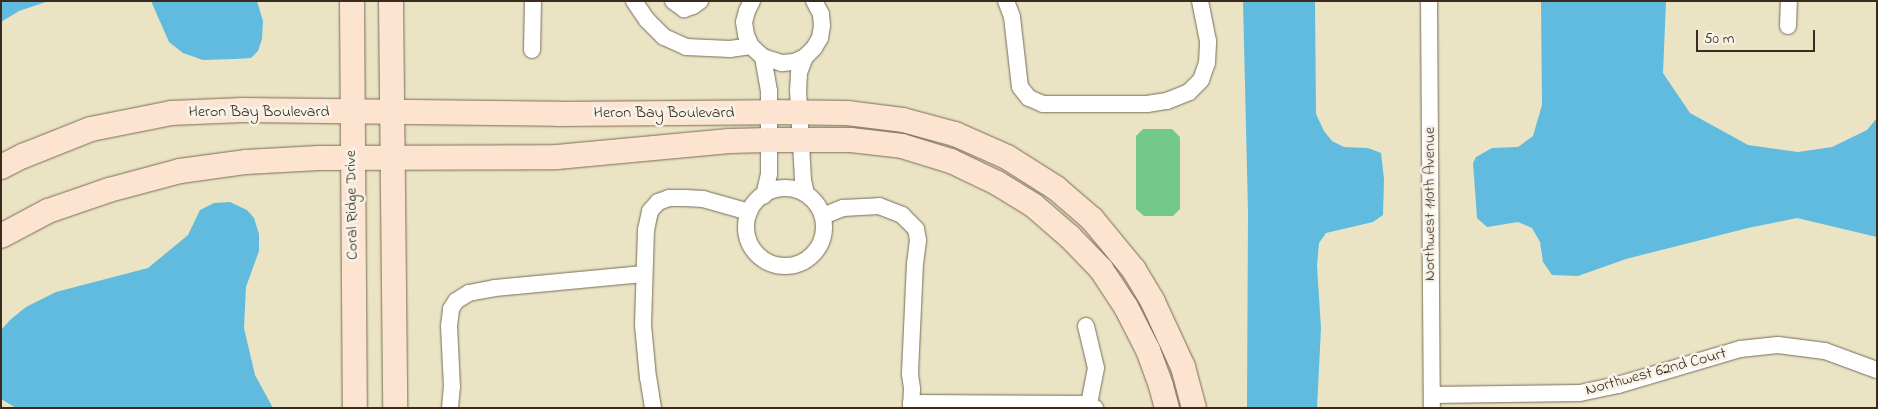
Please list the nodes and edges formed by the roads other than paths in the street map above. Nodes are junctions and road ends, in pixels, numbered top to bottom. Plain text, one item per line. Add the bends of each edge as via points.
1 (352, 1) edge
2 (391, 1) edge
3 (533, 1) edge
4 (634, 1) edge
5 (673, 1) edge
6 (700, 1) edge
7 (752, 1) edge
8 (1006, 1) edge
9 (1200, 1) edge
10 (1429, 1) edge
11 (1789, 1) edge
12 (816, 2) edge
13 (1788, 26) dead end
14 (751, 46) junction
15 (532, 50) dead end
16 (763, 57) junction
17 (805, 57) junction
18 (351, 111) junction
19 (393, 112) junction
20 (769, 112) junction
21 (800, 113) junction
22 (769, 140) junction
23 (802, 140) junction
24 (393, 157) junction
25 (352, 158) junction
26 (1, 167) edge
27 (806, 194) junction
28 (764, 195) junction
29 (749, 212) junction
30 (822, 216) junction
31 (1, 236) edge
32 (644, 274) junction
33 (1086, 326) dead end
34 (1877, 370) edge
35 (1432, 402) edge
36 (911, 405) edge
37 (1092, 407) edge
38 (355, 408) edge
39 (396, 408) edge
40 (450, 408) edge
41 (653, 408) edge
42 (1167, 408) edge
43 (1194, 408) edge

1 - 18 street, Coral Ridge Drive
2 - 19 street
3 - 15 street
4 - 14 street via 646,20 664,37 686,47 730,49
5 - 6 street via 684,9
7 - 14 street via 744,22
8 - 9 street via 1012,17 1020,86 1028,98 1042,104 1147,104 1167,101 1189,92 1201,80 1207,63 1208,41
10 - 35 street, Northwest 110th Avenue
11 - 13 street
12 - 17 street via 821,14 820,38
14 - 16 street
16 - 17 street via 782,63
16 - 20 street
17 - 21 street via 799,73
18 - 19 street, Heron Bay Boulevard
18 - 25 street, Coral Ridge Drive
18 - 26 street, Heron Bay Boulevard via 171,113 91,129
19 - 20 street, Heron Bay Boulevard
19 - 24 street
20 - 21 street, Heron Bay Boulevard
20 - 22 street
21 - 23 street
21 - 43 street, Heron Bay Boulevard via 847,113 903,120 956,134 1007,157 1056,188 1092,219 1134,270 1168,332
22 - 23 street, Heron Bay Boulevard
22 - 24 street, Heron Bay Boulevard via 557,157
22 - 28 street via 769,174
23 - 27 street
23 - 42 street, Heron Bay Boulevard via 851,140 902,146 951,161 1033,205 1101,269 1126,307 1148,350
24 - 25 street, Heron Bay Boulevard
24 - 39 street
25 - 31 street, Heron Bay Boulevard via 246,162 180,171 56,208
25 - 38 street, Coral Ridge Drive
27 - 28 street via 785,188
27 - 30 street
28 - 29 street
29 - 30 street via 746,225 754,250 764,260 790,266 814,254 824,229
29 - 32 street via 703,199 669,198 658,202 650,211 646,230
30 - 36 street via 843,208 879,206 902,215 916,229
32 - 40 street via 495,288 469,293 456,301 451,309 449,326
32 - 41 street via 644,334
33 - 37 street via 1096,368
34 - 35 street, Northwest 62nd Court via 1825,351 1778,345 1740,349 1618,386 1580,393
36 - 37 street

